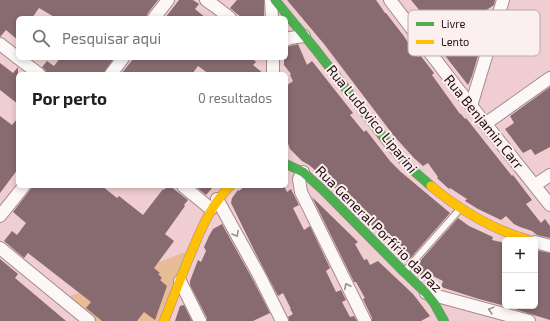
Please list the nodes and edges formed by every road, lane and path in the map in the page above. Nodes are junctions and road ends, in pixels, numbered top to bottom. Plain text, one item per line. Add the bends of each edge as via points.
1 (168, 0) edge
2 (206, 0) edge
3 (271, 0) edge
4 (275, 0) edge
5 (390, 0) edge
6 (502, 0) edge
7 (499, 10) edge
8 (156, 16) edge
9 (227, 16) edge
10 (272, 16) edge
11 (288, 16) edge
12 (288, 16) edge
13 (408, 24) edge
14 (304, 36) junction
15 (288, 39) edge
16 (0, 44) edge
17 (16, 56) edge
18 (433, 56) edge
19 (486, 56) edge
20 (21, 60) edge
21 (122, 60) edge
22 (273, 60) edge
23 (36, 72) edge
24 (112, 72) edge
25 (273, 72) edge
26 (550, 78) edge
27 (471, 106) junction
28 (485, 124) junction
29 (288, 164) edge
30 (303, 172) junction
31 (550, 175) edge
32 (535, 185) junction
33 (22, 188) edge
34 (186, 188) edge
35 (228, 188) edge
36 (214, 204) junction
37 (550, 205) edge
38 (461, 209) junction
39 (0, 216) edge
40 (518, 237) edge
41 (538, 243) edge
42 (550, 246) edge
43 (0, 248) edge
44 (404, 272) junction
45 (180, 281) junction
46 (426, 294) junction
47 (89, 321) edge
48 (164, 321) edge
49 (200, 321) edge
50 (282, 321) edge
51 (365, 321) edge
52 (444, 321) edge
53 (529, 321) edge

1 - 8 street
2 - 9 street
3 - 10 street
4 - 11 street, Rua Ludovico Liparini
5 - 13 street, Rua Benjamin Carr
6 - 7 street
12 - 14 street, Rua Ludovico Liparini
14 - 15 street
14 - 38 street, Rua Ludovico Liparini via 407,165
16 - 17 street
18 - 27 street, Rua Benjamin Carr
19 - 27 street
20 - 23 street
21 - 24 street
22 - 25 street
26 - 28 street
27 - 28 street, Rua Benjamin Carr
28 - 32 street, Rua Benjamin Carr
29 - 30 street, Rua General Porfírio da Paz
30 - 44 street, Rua General Porfírio da Paz
51 -> 30 street via 301,192 299,185
31 - 32 street
32 - 37 street, Rua Benjamin Carr
33 - 39 street
34 - 36 street
35 - 36 street
36 - 45 street
36 -> 50 street via 260,277
38 - 40 street, Rua Ludovico Liparini via 495,228
38 - 44 lane
41 - 42 street
43 - 47 street
44 - 46 street, Rua General Porfírio da Paz
45 - 48 street
45 - 49 street
46 - 52 street, Rua General Porfírio da Paz
53 -> 46 street

